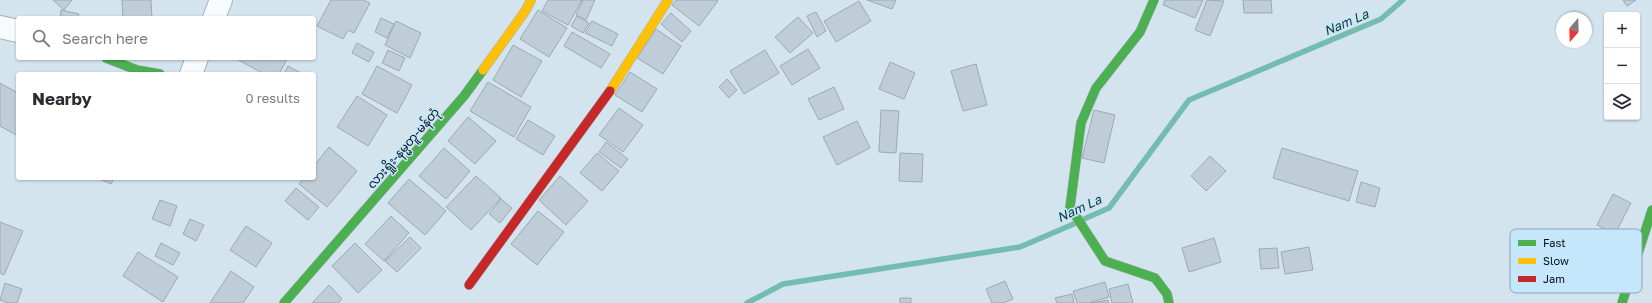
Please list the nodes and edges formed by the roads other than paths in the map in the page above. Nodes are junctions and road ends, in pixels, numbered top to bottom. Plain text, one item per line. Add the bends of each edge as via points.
1 (222, 0) edge
2 (531, 0) edge
3 (668, 0) edge
4 (1154, 0) edge
5 (215, 16) edge
6 (0, 27) edge
7 (16, 31) edge
8 (111, 60) edge
9 (196, 60) edge
10 (148, 72) edge
11 (192, 72) edge
12 (1652, 210) edge
13 (1642, 241) edge
14 (469, 285) dead end
15 (1625, 293) edge
16 (284, 303) edge
17 (1169, 303) edge
18 (1622, 303) edge

1 - 5 street
2 - 16 street, လားရှိုး-နမ္မတူ-မန်တုံ via 464,96
3 - 14 street via 602,105 541,184
4 - 17 street via 1140,32 1096,88 1081,123 1070,207 1105,261 1154,278 1167,294
6 - 7 street
8 - 10 street
9 - 11 street
12 - 13 street
15 - 18 street

